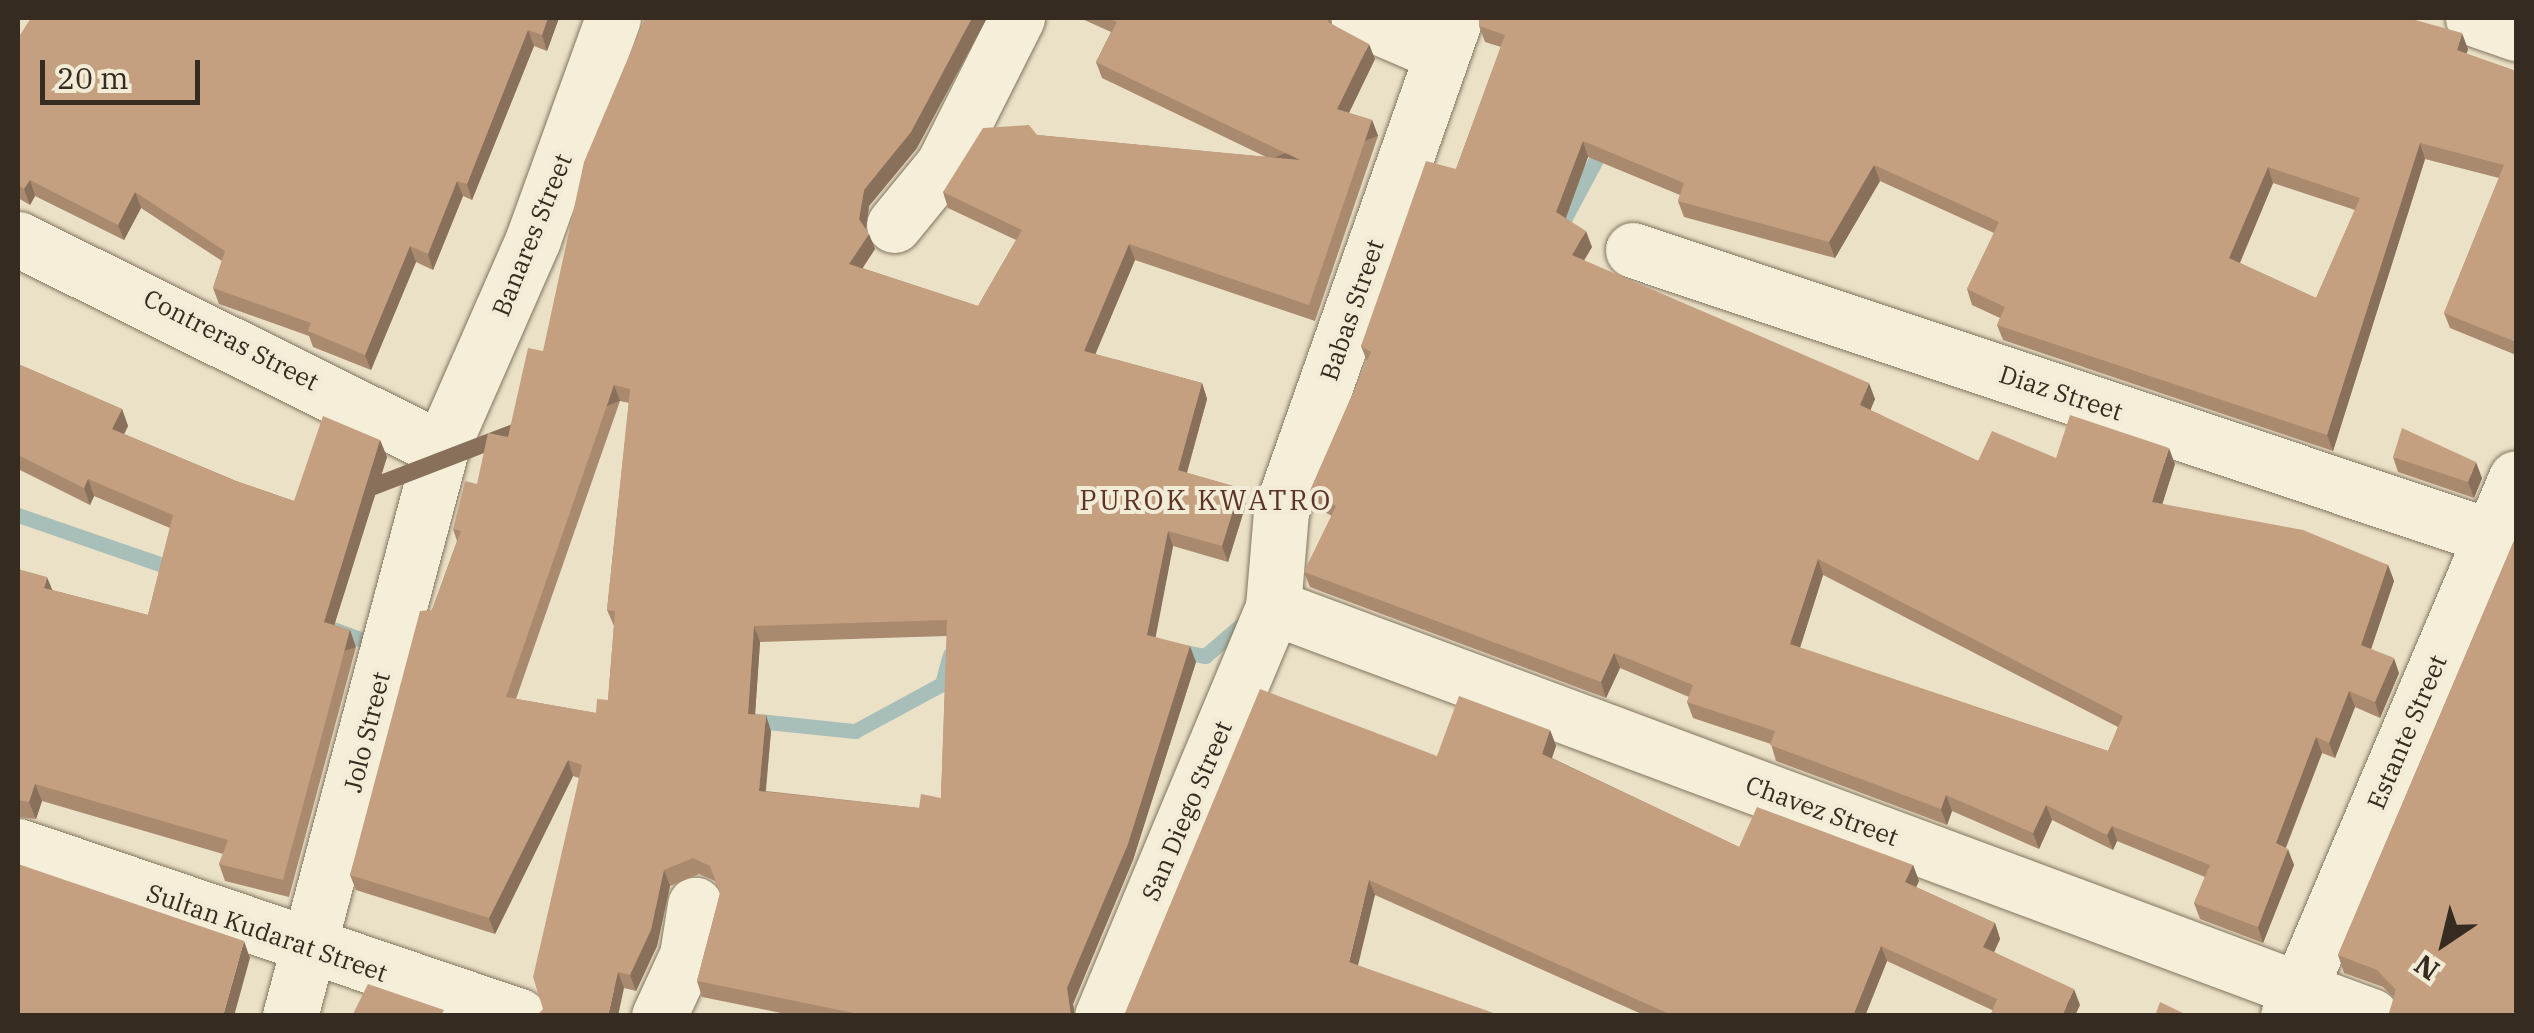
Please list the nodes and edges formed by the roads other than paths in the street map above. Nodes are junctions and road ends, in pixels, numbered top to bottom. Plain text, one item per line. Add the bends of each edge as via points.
1 (613, 18) edge
2 (1017, 18) edge
3 (1358, 18) edge
4 (2473, 18) edge
5 (2516, 32) edge
6 (1449, 36) edge
7 (894, 225) dead end
8 (18, 239) edge
9 (1633, 250) dead end
10 (441, 449) junction
11 (2516, 478) edge
12 (2490, 536) junction
13 (1273, 593) junction
14 (18, 846) edge
15 (695, 905) dead end
16 (312, 951) junction
17 (2293, 1001) edge
18 (290, 1016) edge
19 (518, 1016) edge
20 (659, 1016) edge
21 (1102, 1016) edge
22 (2371, 1016) edge

1 - 10 street, Banares Street via 533,238
2 - 7 street via 943,165
3 - 6 street
4 - 5 street
6 - 13 street, Babas Street via 1281,511
8 - 10 street, Contreras Street
9 - 12 street, Diaz Street
10 - 16 street, Jolo Street
11 - 12 street, Estante Street
12 - 17 street, Estante Street
13 - 17 street, Chavez Street
13 - 21 street, San Diego Street
14 - 16 street, Sultan Kudarat Street
15 - 20 street via 686,955
16 - 18 street, Jolo Street
16 - 19 street, Sultan Kudarat Street
17 - 22 street, Chavez Street

